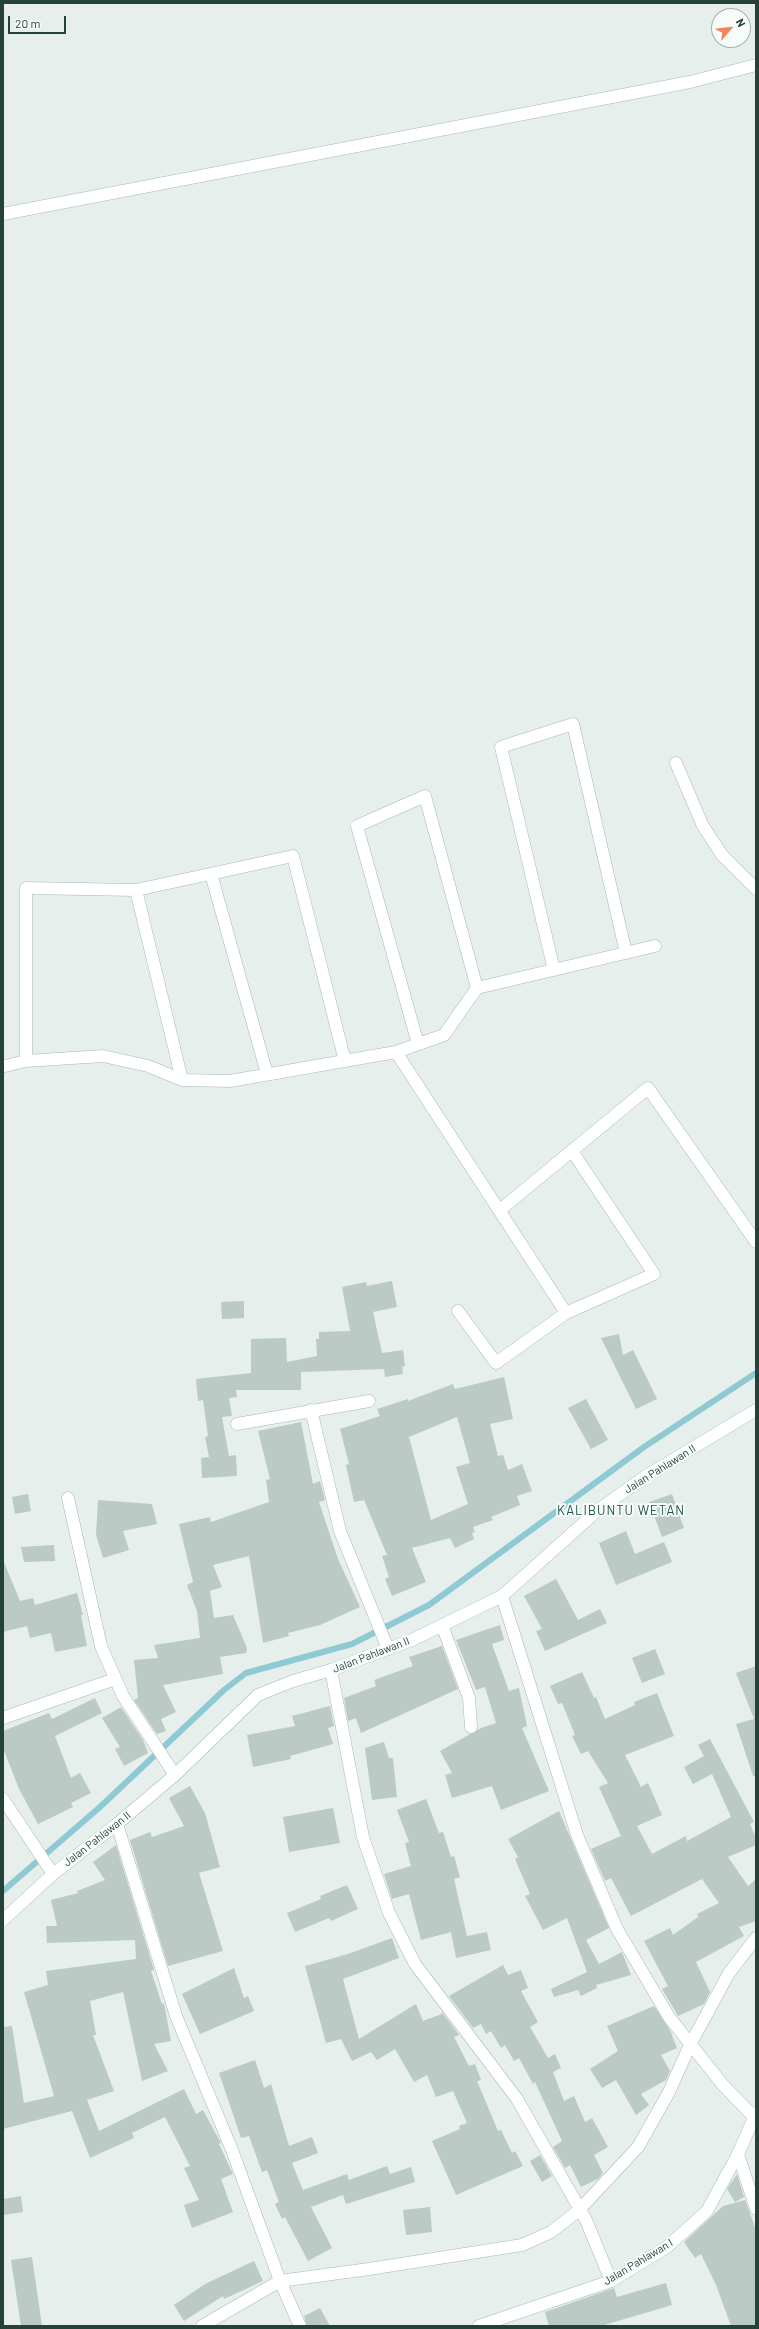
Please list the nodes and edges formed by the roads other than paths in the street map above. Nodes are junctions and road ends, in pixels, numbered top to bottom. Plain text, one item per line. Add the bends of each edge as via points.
1 (756, 65) edge
2 (3, 214) edge
3 (676, 764) dead end
4 (211, 874) junction
5 (756, 888) edge
6 (136, 890) junction
7 (654, 946) dead end
8 (626, 953) junction
9 (554, 970) junction
10 (477, 988) junction
11 (418, 1044) junction
12 (396, 1052) junction
13 (345, 1060) junction
14 (26, 1061) junction
15 (5, 1066) dead end
16 (267, 1074) junction
17 (182, 1080) junction
18 (572, 1151) junction
19 (500, 1210) junction
20 (756, 1242) edge
21 (458, 1311) dead end
22 (566, 1313) junction
23 (369, 1401) dead end
24 (311, 1410) junction
25 (756, 1410) edge
26 (237, 1424) dead end
27 (68, 1498) dead end
28 (502, 1596) junction
29 (442, 1625) junction
30 (386, 1644) junction
31 (331, 1670) junction
32 (115, 1679) junction
33 (3, 1718) edge
34 (471, 1727) dead end
35 (175, 1775) junction
36 (3, 1799) edge
37 (117, 1824) junction
38 (51, 1872) junction
39 (3, 1920) edge
40 (756, 1938) edge
41 (694, 2050) junction
42 (755, 2115) edge
43 (738, 2154) junction
44 (756, 2209) edge
45 (582, 2215) junction
46 (611, 2281) junction
47 (282, 2285) junction
48 (202, 2326) edge
49 (300, 2326) edge
50 (479, 2326) edge

1 - 2 street via 682,83
3 - 5 street via 703,826 722,855
4 - 6 street
4 - 13 street via 293,856
4 - 16 street
6 - 14 street via 26,888
6 - 17 street
7 - 8 street
8 - 9 street
8 - 9 street via 573,724 501,747
9 - 10 street
10 - 11 street via 444,1035
10 - 11 street via 425,796 356,826
11 - 12 street
12 - 13 street
12 - 19 street
13 - 16 street
14 - 15 street
14 - 17 street via 102,1056 148,1066
16 - 17 street via 230,1081
18 - 19 street
18 - 20 street via 648,1088
18 - 22 street via 654,1274
19 - 22 street
21 - 22 street via 496,1363
23 - 24 street
24 - 26 street
24 - 30 street via 340,1531
25 - 28 street, Jalan Pahlawan II via 646,1476 598,1510
27 - 32 street via 101,1646
28 - 29 street, Jalan Pahlawan II
28 - 41 street via 577,1835 617,1929 669,2017
29 - 30 street, Jalan Pahlawan II
29 - 34 street via 469,1698
30 - 31 street, Jalan Pahlawan II
31 - 35 street, Jalan Pahlawan II via 293,1680 258,1694
31 - 45 street via 363,1837 389,1914 415,1964 517,2099
32 - 33 street
32 - 35 street via 123,1696
35 - 37 street, Jalan Pahlawan II
36 - 38 street
37 - 38 street, Jalan Pahlawan II
37 - 47 street via 176,2016 232,2150
38 - 39 street, Jalan Pahlawan II
40 - 41 street via 729,1973
41 - 42 street via 723,2085
41 - 45 street via 638,2147
42 - 43 street, Jalan Pahlawan I
43 - 44 street
43 - 46 street, Jalan Pahlawan I via 708,2211 699,2220 667,2246
45 - 46 street
45 - 47 street via 522,2245
46 - 50 street, Jalan Pahlawan I
47 - 48 street
47 - 49 street

